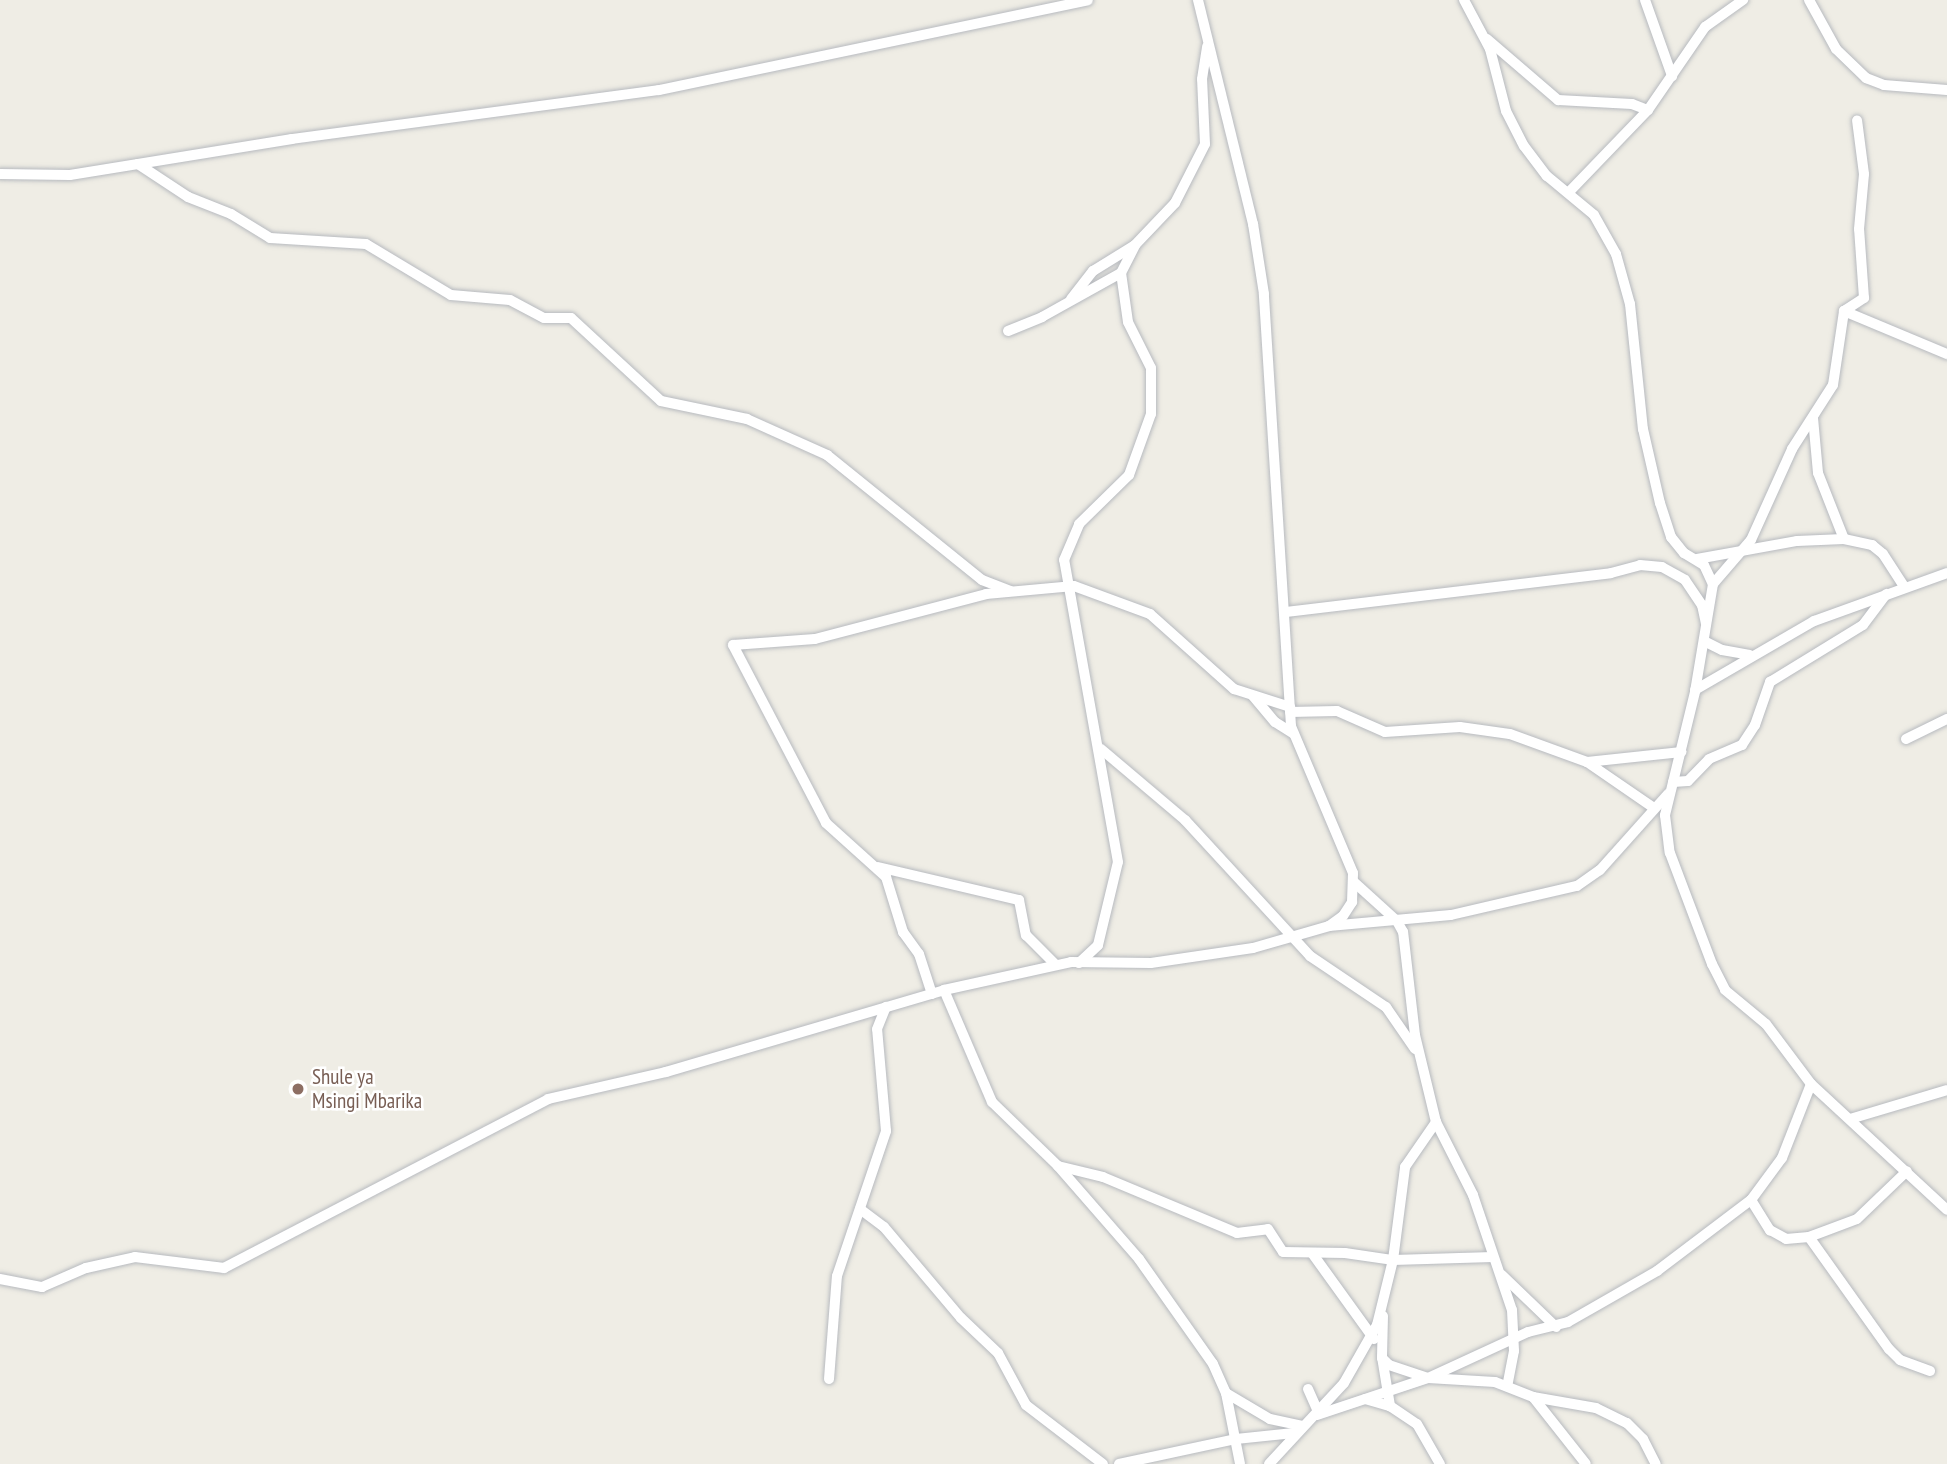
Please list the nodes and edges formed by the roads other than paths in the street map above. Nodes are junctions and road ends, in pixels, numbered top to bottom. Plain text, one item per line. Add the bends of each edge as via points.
1 (1088, 0) edge
2 (1198, 0) edge
3 (1464, 0) edge
4 (1645, 0) edge
5 (1743, 0) edge
6 (1809, 0) edge
7 (1485, 37) junction
8 (1208, 41) junction
9 (1672, 76) junction
10 (1947, 90) edge
11 (1648, 110) junction
12 (1857, 120) dead end
13 (138, 164) junction
14 (0, 174) edge
15 (1569, 192) junction
16 (1135, 246) junction
17 (1121, 273) junction
18 (1067, 304) junction
19 (1843, 311) junction
20 (1008, 331) dead end
21 (1947, 354) edge
22 (1813, 418) junction
23 (1844, 539) junction
24 (1746, 550) junction
25 (1697, 559) junction
26 (1947, 573) edge
27 (1713, 584) junction
28 (1068, 585) junction
29 (1905, 588) junction
30 (1011, 592) junction
31 (1886, 594) junction
32 (1286, 612) junction
33 (1707, 627) junction
34 (1704, 641) junction
35 (1750, 655) junction
36 (1695, 690) junction
37 (1253, 696) junction
38 (1290, 709) junction
39 (1947, 719) edge
40 (1293, 734) junction
41 (1906, 739) dead end
42 (1101, 749) junction
43 (1681, 752) junction
44 (1587, 762) junction
45 (1673, 782) junction
46 (1668, 794) junction
47 (1654, 807) junction
48 (878, 867) junction
49 (1354, 882) junction
50 (1397, 921) junction
51 (1329, 926) junction
52 (1296, 937) junction
53 (1079, 962) junction
54 (1056, 965) junction
55 (944, 990) junction
56 (932, 993) junction
57 (886, 1007) junction
58 (1421, 1058) junction
59 (1811, 1084) junction
60 (1945, 1094) edge
61 (1850, 1119) junction
62 (1436, 1122) junction
63 (1058, 1166) junction
64 (1908, 1171) junction
65 (1751, 1199) junction
66 (860, 1209) junction
67 (1947, 1209) edge
68 (1809, 1237) junction
69 (1312, 1253) junction
70 (1487, 1257) junction
71 (1393, 1260) junction
72 (1500, 1273) junction
73 (0, 1279) edge
74 (1383, 1307) junction
75 (1556, 1327) junction
76 (1372, 1334) junction
77 (1514, 1338) junction
78 (1382, 1358) junction
79 (1930, 1371) dead end
80 (1428, 1378) junction
81 (829, 1379) dead end
82 (1507, 1385) junction
83 (1308, 1389) dead end
84 (1387, 1391) junction
85 (1226, 1393) junction
86 (1533, 1397) junction
87 (1364, 1399) junction
88 (1390, 1406) junction
89 (1316, 1413) junction
90 (1298, 1430) junction
91 (1236, 1439) junction
92 (1103, 1464) edge
93 (1119, 1464) edge
94 (1240, 1464) edge
95 (1269, 1464) edge
96 (1440, 1464) edge
97 (1586, 1464) edge
98 (1656, 1464) edge

1 - 13 street via 735,78
2 - 8 street
3 - 7 street
4 - 9 street
5 - 9 street via 1705,27
6 - 10 street via 1836,49 1866,78 1884,85
7 - 11 street via 1558,100 1632,104
7 - 15 street via 1515,129 1538,166
8 - 16 street via 1202,79 1205,144 1175,203
8 - 32 street via 1253,224 1264,294
9 - 11 street
11 - 15 street
12 - 19 street via 1864,174 1859,240 1866,290 1862,303
13 - 14 street via 70,175
13 - 30 street via 188,197 231,214 270,237 366,244 451,295 510,300 544,318 571,318 661,401 747,419 832,458 982,580
15 - 25 street via 1594,215 1616,254 1630,304 1643,429 1660,503 1671,537 1684,553
16 - 17 street
16 - 18 street via 1093,271
17 - 18 street
17 - 28 street via 1128,322 1151,368 1151,414 1129,475 1071,536 1064,560
18 - 20 street
19 - 21 street
19 - 22 street via 1833,385
22 - 23 street via 1818,473
22 - 24 street via 1792,449
23 - 24 street
23 - 29 street via 1872,545
24 - 25 street
24 - 27 street
25 - 27 street
26 - 29 street
27 - 33 street
28 - 30 street
28 - 37 street via 1150,614 1232,688
28 - 42 street
29 - 31 street
30 - 48 street via 815,639 733,645 826,823 844,843
31 - 35 street via 1842,609
31 - 45 street via 1863,625 1770,682 1755,725 1742,744 1709,759 1688,781
32 - 33 street via 1611,573 1640,565 1662,567 1685,580 1702,605
32 - 38 street
33 - 34 street
34 - 35 street
34 - 36 street
35 - 36 street
36 - 43 street
37 - 38 street
37 - 40 street via 1275,722
38 - 40 street
38 - 44 street via 1337,710 1385,732 1453,727 1510,734
39 - 41 street
40 - 49 street via 1349,856
42 - 52 street via 1185,820
42 - 53 street via 1118,866 1098,945
43 - 44 street
43 - 45 street
44 - 47 street
45 - 46 street
46 - 47 street
46 - 59 street via 1670,853 1719,982 1766,1024
47 - 50 street via 1600,870 1581,884 1466,913
48 - 54 street via 1019,900 1026,935
48 - 56 street
49 - 50 street
49 - 51 street via 1352,902
50 - 51 street
50 - 58 street via 1408,952
51 - 52 street
52 - 53 street via 1172,962
52 - 58 street via 1322,966 1386,1007
53 - 54 street
54 - 55 street
55 - 56 street
55 - 63 street via 992,1101
56 - 57 street
57 - 66 street via 877,1029 888,1121 883,1149
57 - 73 street via 666,1072 548,1099 224,1268 135,1257 86,1268 42,1287
58 - 62 street
59 - 61 street
59 - 65 street via 1782,1158
60 - 61 street
61 - 64 street
62 - 70 street via 1473,1195
62 - 71 street via 1405,1167
63 - 69 street via 1103,1177 1237,1233 1268,1229 1283,1252
63 - 85 street via 1139,1259 1213,1364
64 - 67 street
64 - 68 street via 1857,1219
65 - 68 street via 1770,1230 1786,1239
65 - 75 street via 1657,1271
66 - 81 street via 836,1282
66 - 92 street via 884,1227 961,1318 998,1353 1026,1405
68 - 79 street via 1889,1349 1900,1360
69 - 71 street
69 - 76 street
70 - 71 street
70 - 72 street
71 - 74 street
72 - 75 street
72 - 77 street via 1512,1310
74 - 76 street
74 - 78 street
75 - 77 street
76 - 78 street
76 - 89 street via 1344,1383
77 - 80 street
77 - 82 street
78 - 80 street via 1388,1365
78 - 84 street
80 - 82 street
80 - 84 street
82 - 86 street
83 - 89 street
84 - 87 street
84 - 88 street
85 - 90 street
85 - 91 street
86 - 97 street
86 - 98 street via 1585,1404 1618,1418 1643,1439
87 - 88 street
87 - 89 street
88 - 96 street via 1423,1428
89 - 90 street
90 - 91 street
90 - 95 street
91 - 93 street
91 - 94 street

